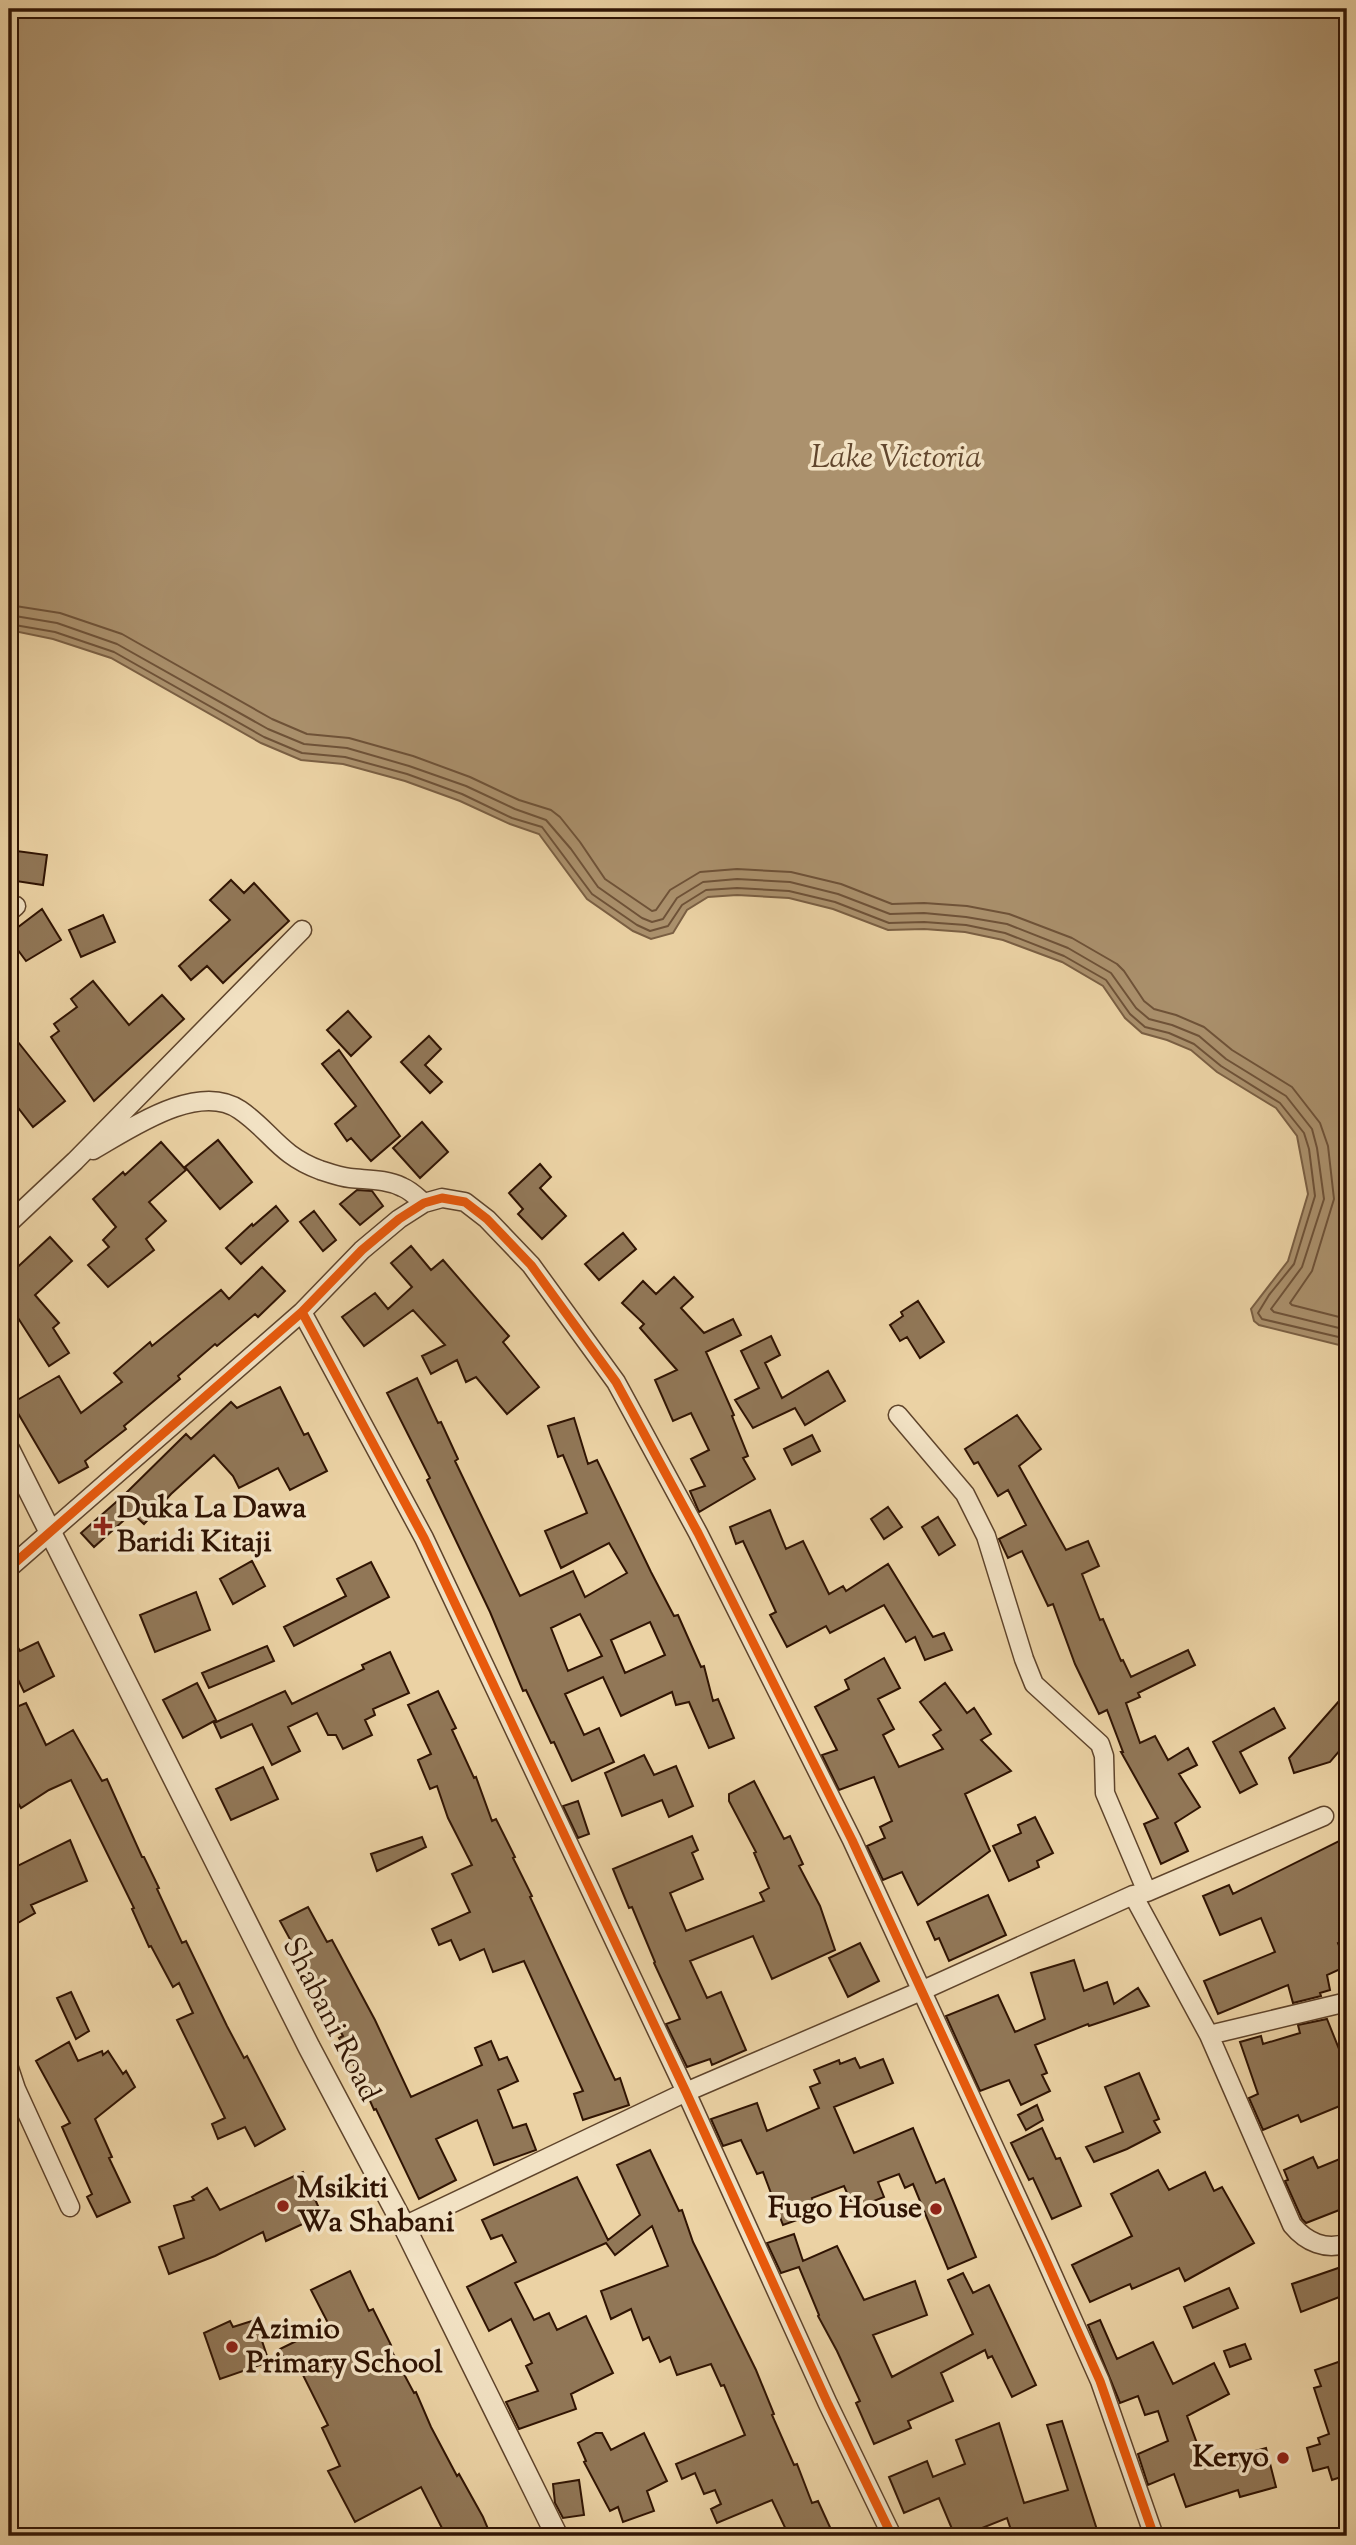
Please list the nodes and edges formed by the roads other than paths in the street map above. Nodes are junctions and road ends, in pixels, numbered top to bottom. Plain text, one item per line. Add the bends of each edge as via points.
1 (302, 930) dead end
2 (75, 1161) junction
3 (424, 1203) junction
4 (9, 1223) edge
5 (302, 1312) junction
6 (898, 1415) dead end
7 (9, 1450) edge
8 (51, 1531) junction
9 (9, 1569) edge
10 (1324, 1816) dead end
11 (1140, 1893) junction
12 (921, 1991) junction
13 (1347, 2001) edge
14 (1209, 2035) junction
15 (9, 2068) edge
16 (686, 2092) junction
17 (70, 2207) dead end
18 (404, 2226) junction
19 (1347, 2244) edge
20 (557, 2536) edge
21 (892, 2536) edge
22 (1154, 2536) edge

1 - 2 street
2 - 3 street via 165,1113 201,1100 216,1100 239,1109 299,1161 348,1178 390,1182
2 - 4 street
3 - 5 street via 362,1250
3 - 12 street via 442,1198 465,1202 487,1219 531,1265 616,1382 698,1533 852,1840
5 - 8 street
5 - 16 street via 424,1538
6 - 11 street via 971,1504 986,1536 1034,1684 1100,1744 1105,1793
7 - 8 street, Shabani Road
8 - 9 street
8 - 18 street, Shabani Road via 309,2047
10 - 11 street
11 - 12 street
11 - 14 street
12 - 16 street
12 - 22 street via 1100,2381
13 - 14 street
14 - 19 street via 1292,2225 1307,2240 1329,2247
15 - 17 street
16 - 18 street
16 - 21 street
18 - 20 street, Shabani Road

